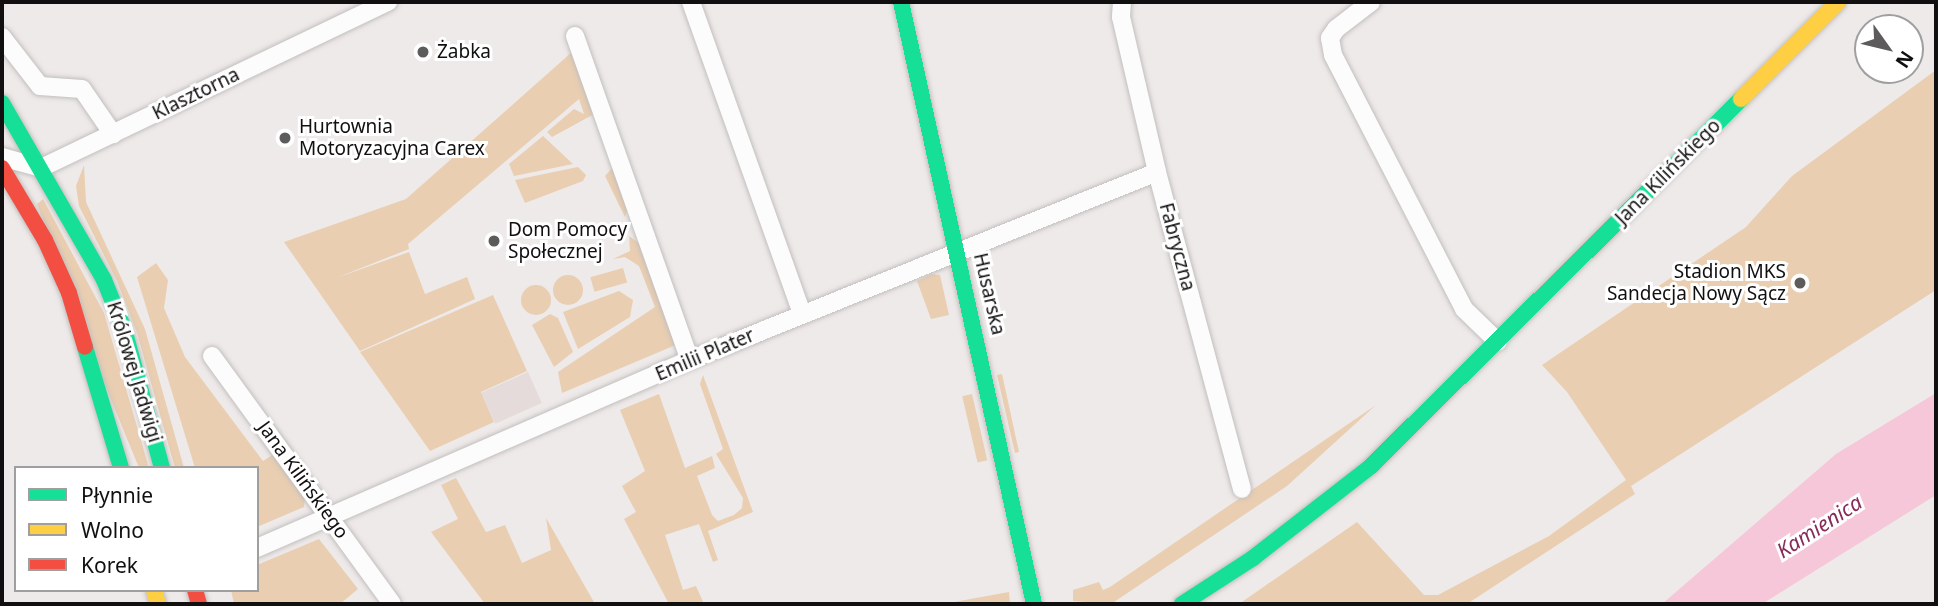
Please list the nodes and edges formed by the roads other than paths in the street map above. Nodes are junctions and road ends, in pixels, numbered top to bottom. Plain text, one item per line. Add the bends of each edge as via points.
1 (388, 2) edge
2 (691, 2) edge
3 (901, 2) edge
4 (1122, 2) edge
5 (1371, 2) edge
6 (1838, 2) edge
7 (575, 36) dead end
8 (2, 37) edge
9 (2, 103) edge
10 (113, 134) junction
11 (2, 157) edge
12 (2, 168) edge
13 (41, 168) junction
14 (1157, 172) junction
15 (25, 209) junction
16 (957, 249) junction
17 (802, 314) junction
18 (1498, 342) junction
19 (212, 356) dead end
20 (690, 360) junction
21 (120, 466) edge
22 (161, 466) edge
23 (1242, 489) dead end
24 (329, 516) junction
25 (259, 547) edge
26 (1037, 601) edge
27 (393, 604) edge
28 (1182, 604) edge

1 - 10 street, Klasztorna
2 - 17 street
3 - 16 main road, Husarska
4 - 14 street, Fabryczna via 1121,17
5 - 18 street via 1336,29 1331,38 1333,55 1464,309
6 - 18 main road, Jana Kilińskiego
7 - 20 street
8 - 10 street via 40,86 82,89
9 - 13 main road, Królowej Jadwigi
10 - 13 street, Klasztorna
11 - 13 street
12 - 15 main road, Królowej Jadwigi
13 - 15 street
13 - 22 main road, Królowej Jadwigi via 104,280 124,329
14 - 16 street, Emilii Plater
14 - 23 street, Fabryczna
15 - 21 main road, Królowej Jadwigi via 69,293
16 - 17 street, Emilii Plater
16 - 26 main road, Husarska
17 - 20 street, Emilii Plater
18 - 28 main road, Jana Kilińskiego via 1330,500
19 - 24 street, Jana Kilińskiego
20 - 24 street, Emilii Plater
24 - 25 street, Emilii Plater
24 - 27 street, Jana Kilińskiego

